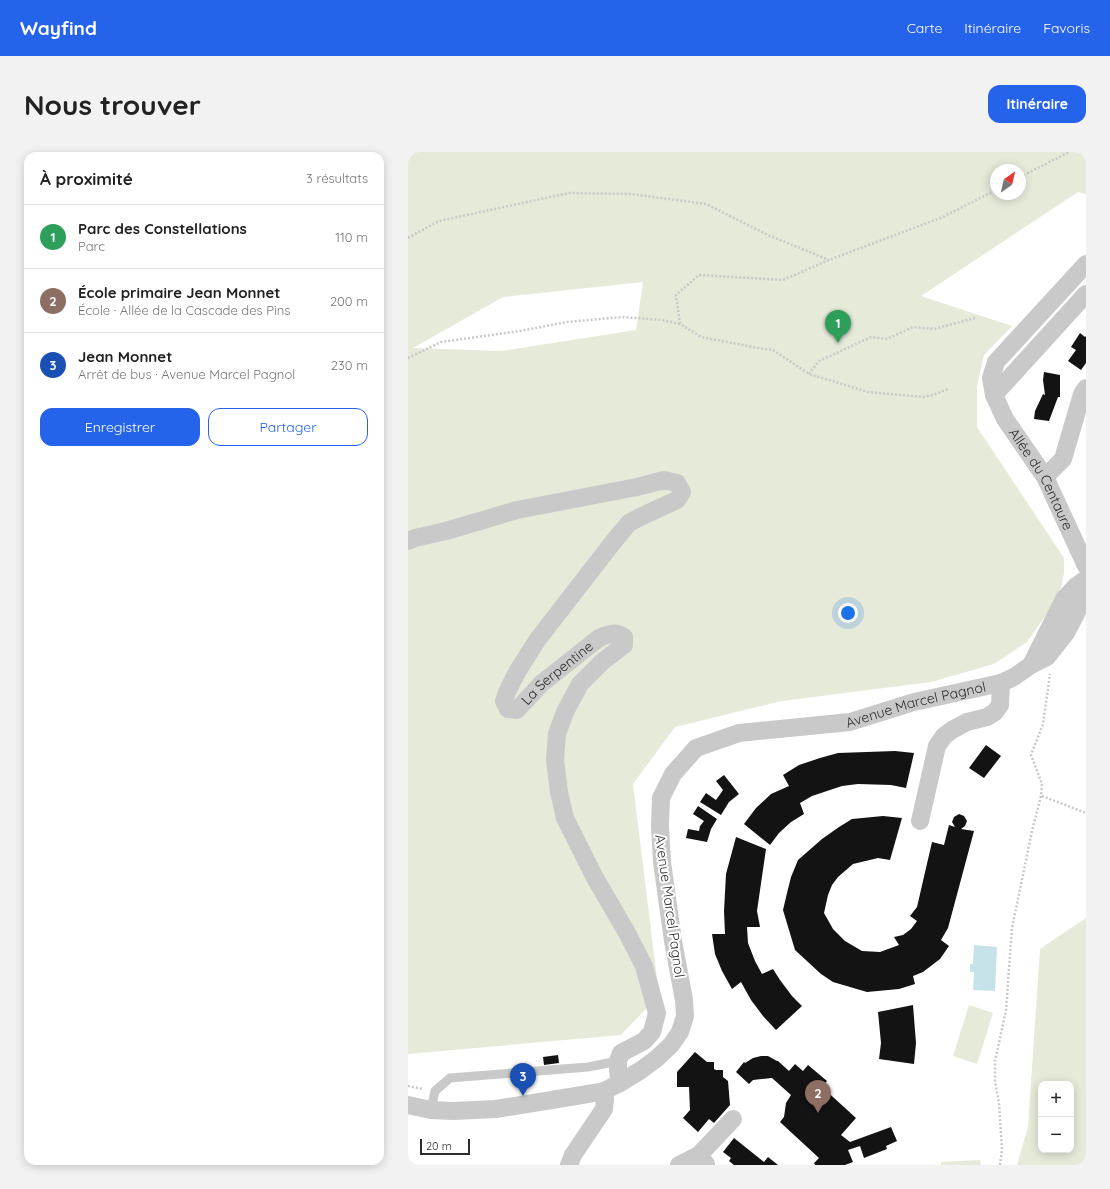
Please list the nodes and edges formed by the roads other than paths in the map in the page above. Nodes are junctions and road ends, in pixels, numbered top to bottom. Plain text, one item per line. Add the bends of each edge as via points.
1 (1086, 264) edge
2 (1086, 294) edge
3 (1086, 388) edge
4 (994, 395) junction
5 (1045, 477) junction
6 (408, 541) edge
7 (1086, 566) edge
8 (1086, 579) edge
9 (1086, 588) edge
10 (1039, 661) junction
11 (1001, 683) junction
12 (920, 821) dead end
13 (618, 1061) junction
14 (620, 1083) junction
15 (604, 1091) junction
16 (408, 1105) edge
17 (431, 1110) junction
18 (733, 1119) dead end
19 (703, 1160) edge
20 (569, 1165) edge
21 (678, 1165) edge

1 - 4 street, Allée du Centaure via 996,362 991,378
2 - 4 street
3 - 5 street via 1063,459
4 - 5 street, Allée du Centaure via 1004,419
5 - 7 street, Allée du Centaure
6 - 13 street, La Serpentine via 517,510 664,480 677,483 682,492 677,500 629,523 538,639 517,672 504,701 508,709 517,710 541,684 600,638 618,633 624,637 624,645 580,684 557,734 555,760 564,818 644,966 657,1013 652,1032 644,1041 622,1053
8 - 10 street, Avenue Marcel Pagnol via 1064,599
9 - 10 street, Avenue Marcel Pagnol via 1066,633
10 - 11 street, Avenue Marcel Pagnol
11 - 12 street via 1000,705 994,712 952,730 937,746
11 - 14 street, Avenue Marcel Pagnol via 914,702 850,722 739,733 696,748 673,774 661,798 662,862 685,1016 680,1032 671,1045 642,1070
13 - 14 street
13 - 17 lane via 588,1067 450,1078 435,1091
14 - 15 street, Avenue Marcel Pagnol
15 - 17 street, Avenue Marcel Pagnol via 496,1109 453,1112
15 - 20 street via 604,1109
16 - 17 street, Avenue Marcel Pagnol
18 - 19 street
19 - 21 street

